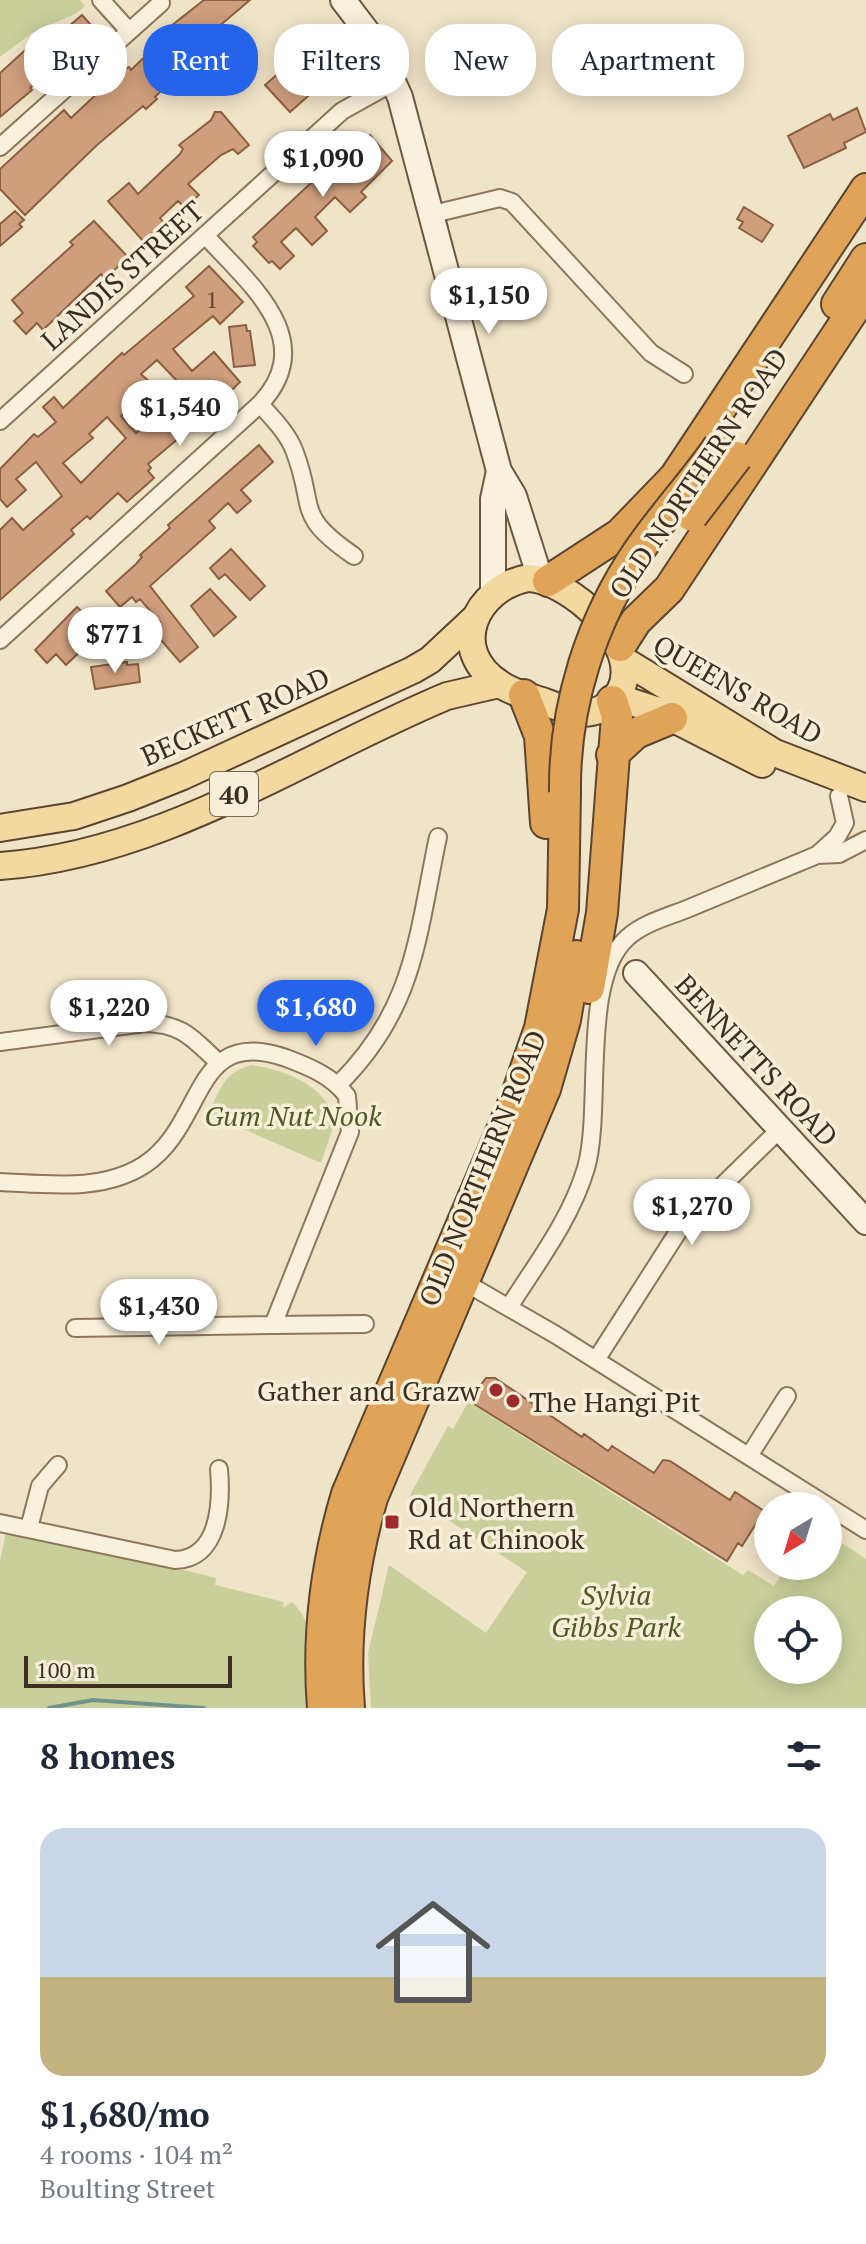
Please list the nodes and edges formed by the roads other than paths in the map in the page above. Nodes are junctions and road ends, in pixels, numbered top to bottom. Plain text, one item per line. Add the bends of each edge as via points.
1 (101, 0) edge
2 (343, 0) edge
3 (161, 3) dead end
4 (361, 24) edge
5 (129, 31) junction
6 (369, 96) edge
7 (398, 96) edge
8 (0, 147) edge
9 (866, 189) edge
10 (433, 214) junction
11 (866, 217) edge
12 (205, 235) junction
13 (866, 259) edge
14 (866, 291) edge
15 (684, 374) dead end
16 (260, 404) junction
17 (0, 421) edge
18 (728, 452) junction
19 (499, 471) junction
20 (354, 556) dead end
21 (544, 580) junction
22 (493, 591) junction
23 (475, 618) junction
24 (0, 640) edge
25 (623, 653) junction
26 (512, 689) junction
27 (614, 699) junction
28 (672, 718) junction
29 (612, 755) junction
30 (866, 788) edge
31 (574, 792) junction
32 (839, 796) junction
33 (866, 806) edge
34 (0, 828) edge
35 (438, 837) dead end
36 (866, 840) edge
37 (817, 855) junction
38 (0, 866) edge
39 (636, 973) dead end
40 (0, 1042) edge
41 (218, 1062) junction
42 (338, 1085) junction
43 (532, 1124) junction
44 (780, 1129) junction
45 (0, 1182) edge
46 (477, 1187) junction
47 (866, 1222) edge
48 (452, 1276) junction
49 (509, 1307) junction
50 (365, 1324) dead end
51 (273, 1325) junction
52 (75, 1328) dead end
53 (596, 1360) junction
54 (787, 1396) dead end
55 (749, 1456) junction
56 (58, 1465) dead end
57 (219, 1469) dead end
58 (0, 1523) edge
59 (29, 1528) junction
60 (866, 1530) edge
61 (323, 1708) edge
62 (349, 1708) edge

1 - 5 street
2 - 4 main road
3 - 5 street
5 - 8 street
6 - 12 street, LANDIS STREET via 342,111
7 - 10 main road
9 - 21 highway via 675,477 620,534
10 - 15 street via 500,198 512,202 651,353
10 - 19 main road
11 - 18 highway, OLD NORTHERN ROAD
12 - 16 street via 264,301 280,329 280,372
12 - 17 street, LANDIS STREET
13 - 18 highway, OLD NORTHERN ROAD
14 - 25 highway via 669,589 636,621
16 - 20 street via 290,440 312,519
16 - 24 street
18 - 31 highway, OLD NORTHERN ROAD, bridge via 625,614 593,706 585,761
19 - 21 main road via 514,496
19 - 22 main road via 493,499
21 - 22 main road via 510,581
21 - 25 main road via 597,618
22 - 23 main road, 40
23 - 26 main road via 474,650
23 - 34 main road, BECKETT ROAD / 40 via 413,670 183,776 74,816
25 - 27 main road via 624,683
25 - 30 main road, QUEENS ROAD via 775,753
26 - 27 main road via 576,713 594,712
26 - 38 main road, 40 via 434,701 149,832 89,850
26 - 46 highway via 540,736 545,911 523,1027 476,1155
27 - 28 main road, QUEENS ROAD
27 - 29 highway
28 - 29 highway via 636,733
28 - 32 main road, QUEENS ROAD
29 - 43 highway via 603,898 590,981 553,1099
31 - 43 highway, OLD NORTHERN ROAD via 585,881 570,993
31 - 46 highway, OLD NORTHERN ROAD via 550,989 528,1067
32 - 33 main road, QUEENS ROAD
32 - 37 street via 843,827
35 - 42 street via 399,1005 377,1042
36 - 37 street via 839,854
37 - 49 street via 642,927 616,951 595,1039 595,1117 586,1166 569,1211
39 - 44 main road, BENNETTS ROAD
40 - 41 street via 169,1024
41 - 42 street via 238,1051 259,1049 321,1072
41 - 45 street via 166,1148 142,1166 93,1183
42 - 51 street via 347,1096 350,1132
43 - 48 highway, OLD NORTHERN ROAD
44 - 47 main road, BENNETTS ROAD
44 - 53 street via 683,1224
46 - 48 highway, OLD NORTHERN ROAD
48 - 49 street
48 - 61 highway, OLD NORTHERN ROAD via 358,1461 337,1528 323,1610
48 - 62 highway, OLD NORTHERN ROAD via 365,1524 347,1624
49 - 53 street
50 - 51 street
51 - 52 street
53 - 55 street
54 - 55 street
55 - 60 street
56 - 59 street via 40,1486
57 - 59 street via 221,1495 209,1542 191,1560
58 - 59 street

